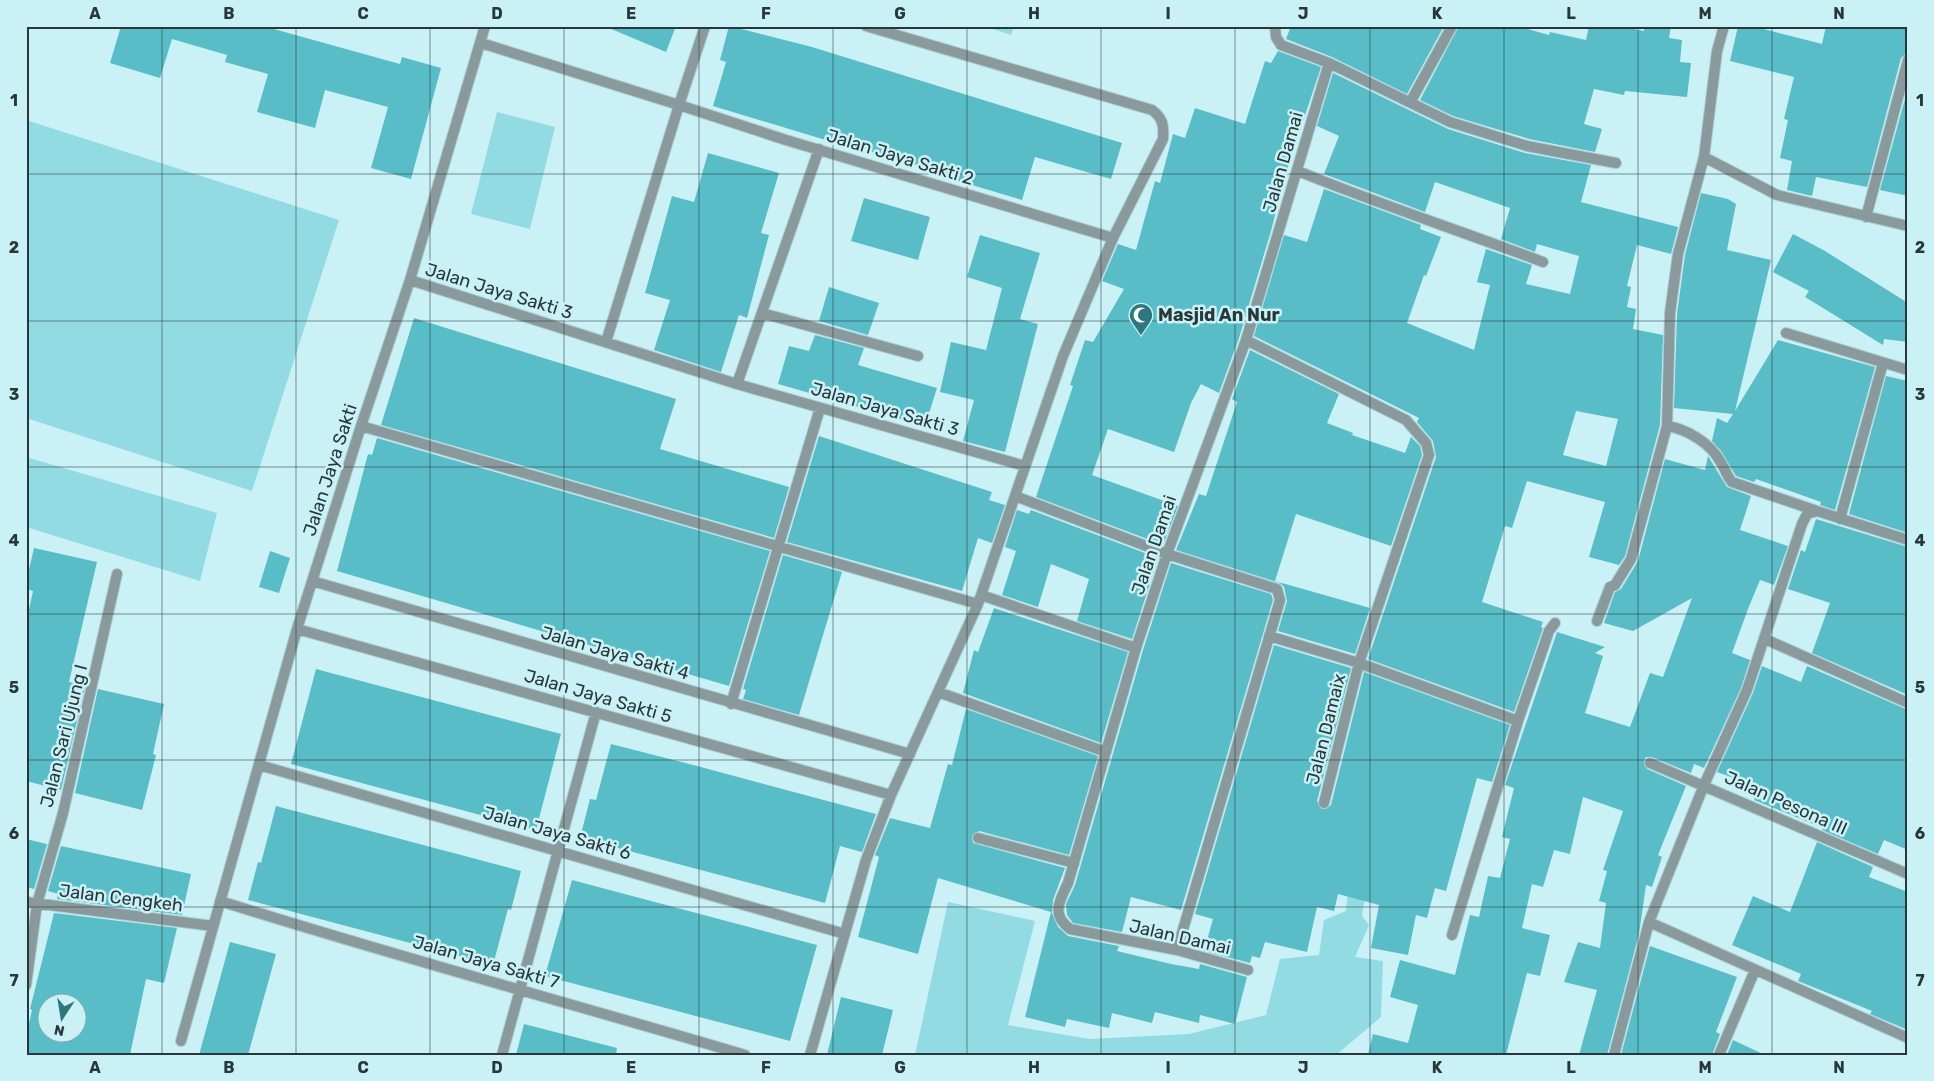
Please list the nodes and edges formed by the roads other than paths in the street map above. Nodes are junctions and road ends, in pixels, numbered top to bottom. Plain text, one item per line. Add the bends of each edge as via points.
1 (486, 26) edge
2 (705, 26) edge
3 (866, 26) edge
4 (1275, 26) edge
5 (1452, 26) edge
6 (1724, 26) edge
7 (481, 43) junction
8 (1908, 60) edge
9 (1329, 63) junction
10 (1412, 101) junction
11 (679, 105) junction
12 (818, 149) junction
13 (1704, 157) junction
14 (1616, 163) dead end
15 (1298, 170) junction
16 (1866, 217) junction
17 (1908, 226) edge
18 (1113, 238) junction
19 (1543, 262) dead end
20 (410, 280) junction
21 (762, 313) junction
22 (1786, 333) dead end
23 (1246, 340) junction
24 (606, 342) junction
25 (918, 356) dead end
26 (1883, 363) junction
27 (1908, 370) edge
28 (737, 384) junction
29 (820, 408) junction
30 (361, 426) junction
31 (1667, 426) junction
32 (1025, 466) junction
33 (1015, 496) junction
34 (1817, 511) junction
35 (1840, 519) junction
36 (1908, 540) edge
37 (779, 548) junction
38 (1167, 554) junction
39 (118, 574) dead end
40 (312, 581) junction
41 (979, 600) junction
42 (1598, 621) dead end
43 (1555, 623) dead end
44 (297, 630) junction
45 (1269, 636) junction
46 (1765, 639) junction
47 (1136, 648) junction
48 (1359, 663) junction
49 (938, 692) junction
50 (1908, 703) edge
51 (731, 704) junction
52 (596, 712) junction
53 (1518, 721) junction
54 (1106, 752) junction
55 (910, 754) junction
56 (1650, 763) dead end
57 (259, 765) junction
58 (1704, 785) junction
59 (890, 795) junction
60 (1324, 803) dead end
61 (978, 838) dead end
62 (557, 849) junction
63 (1074, 864) junction
64 (1908, 874) edge
65 (220, 900) junction
66 (26, 902) edge
67 (37, 904) junction
68 (1649, 922) junction
69 (212, 926) junction
70 (845, 934) junction
71 (1452, 934) dead end
72 (1177, 950) junction
73 (1248, 970) dead end
74 (1755, 970) junction
75 (26, 985) edge
76 (521, 988) junction
77 (1908, 1038) edge
78 (182, 1041) dead end
79 (502, 1055) edge
80 (744, 1055) edge
81 (810, 1055) edge
82 (1614, 1055) edge
83 (1719, 1055) edge

1 - 7 street, Jalan Jaya Sakti
2 - 11 street
3 - 18 street via 1152,110 1160,116 1163,139
4 - 9 street via 1280,45
5 - 10 street
6 - 13 street via 1717,51
7 - 11 street, Jalan Jaya Sakti 2
7 - 20 street, Jalan Jaya Sakti
8 - 16 street
9 - 10 street
9 - 15 street, Jalan Damai
10 - 14 street via 1450,122 1527,146
11 - 12 street, Jalan Jaya Sakti 2
11 - 24 street
12 - 18 street, Jalan Jaya Sakti 2
12 - 21 street
13 - 16 street via 1777,195
13 - 31 street via 1678,254 1674,283
15 - 19 street via 1376,202
15 - 23 street, Jalan Damai
16 - 17 street
18 - 32 street via 1063,356
20 - 24 street, Jalan Jaya Sakti 3
20 - 30 street, Jalan Jaya Sakti
21 - 25 street
21 - 28 street
22 - 26 street
23 - 38 street, Jalan Damai
23 - 48 street, Jalan Damaix via 1406,420 1426,443 1429,456
24 - 28 street, Jalan Jaya Sakti 3
26 - 27 street
26 - 35 street
28 - 29 street, Jalan Jaya Sakti 3
29 - 32 street, Jalan Jaya Sakti 3
29 - 37 street
30 - 37 street
30 - 40 street, Jalan Jaya Sakti
31 - 34 street via 1683,430 1709,447 1732,482
31 - 42 street via 1631,559 1610,587
32 - 33 street
33 - 38 street
33 - 41 street
34 - 35 street
34 - 46 street via 1808,514 1802,524
35 - 36 street
37 - 41 street
37 - 51 street
38 - 45 street via 1277,589 1280,600
38 - 47 street, Jalan Damai
39 - 67 street, Jalan Sari Ujung I via 62,813
40 - 44 street, Jalan Jaya Sakti
40 - 51 street, Jalan Jaya Sakti 4
41 - 47 street
41 - 49 street
43 - 53 street
44 - 52 street, Jalan Jaya Sakti 5
44 - 57 street, Jalan Jaya Sakti
45 - 48 street
45 - 72 street
46 - 50 street
46 - 58 street via 1747,690
47 - 54 street, Jalan Damai
48 - 53 street
48 - 60 street, Jalan Damaix
49 - 54 street
49 - 55 street
51 - 55 street, Jalan Jaya Sakti 4
52 - 59 street, Jalan Jaya Sakti 5
52 - 62 street
53 - 71 street
54 - 63 street, Jalan Damai
55 - 59 street
56 - 58 street, Jalan Pesona III
57 - 62 street, Jalan Jaya Sakti 6
57 - 65 street, Jalan Jaya Sakti
58 - 64 street, Jalan Pesona III
58 - 68 street
59 - 70 street via 866,860
61 - 63 street
62 - 70 street, Jalan Jaya Sakti 6
62 - 76 street
63 - 72 street, Jalan Damai via 1059,901 1061,922 1082,933
65 - 69 street, Jalan Jaya Sakti
65 - 76 street, Jalan Jaya Sakti 7 via 318,932
66 - 67 street, Jalan Cengkeh
67 - 69 street, Jalan Cengkeh
67 - 75 street, Jalan Sari Ujung I
68 - 74 street
68 - 82 street
69 - 78 street, Jalan Jaya Sakti
70 - 81 street
72 - 73 street, Jalan Damai
74 - 77 street
74 - 83 street
76 - 79 street
76 - 80 street, Jalan Jaya Sakti 7

